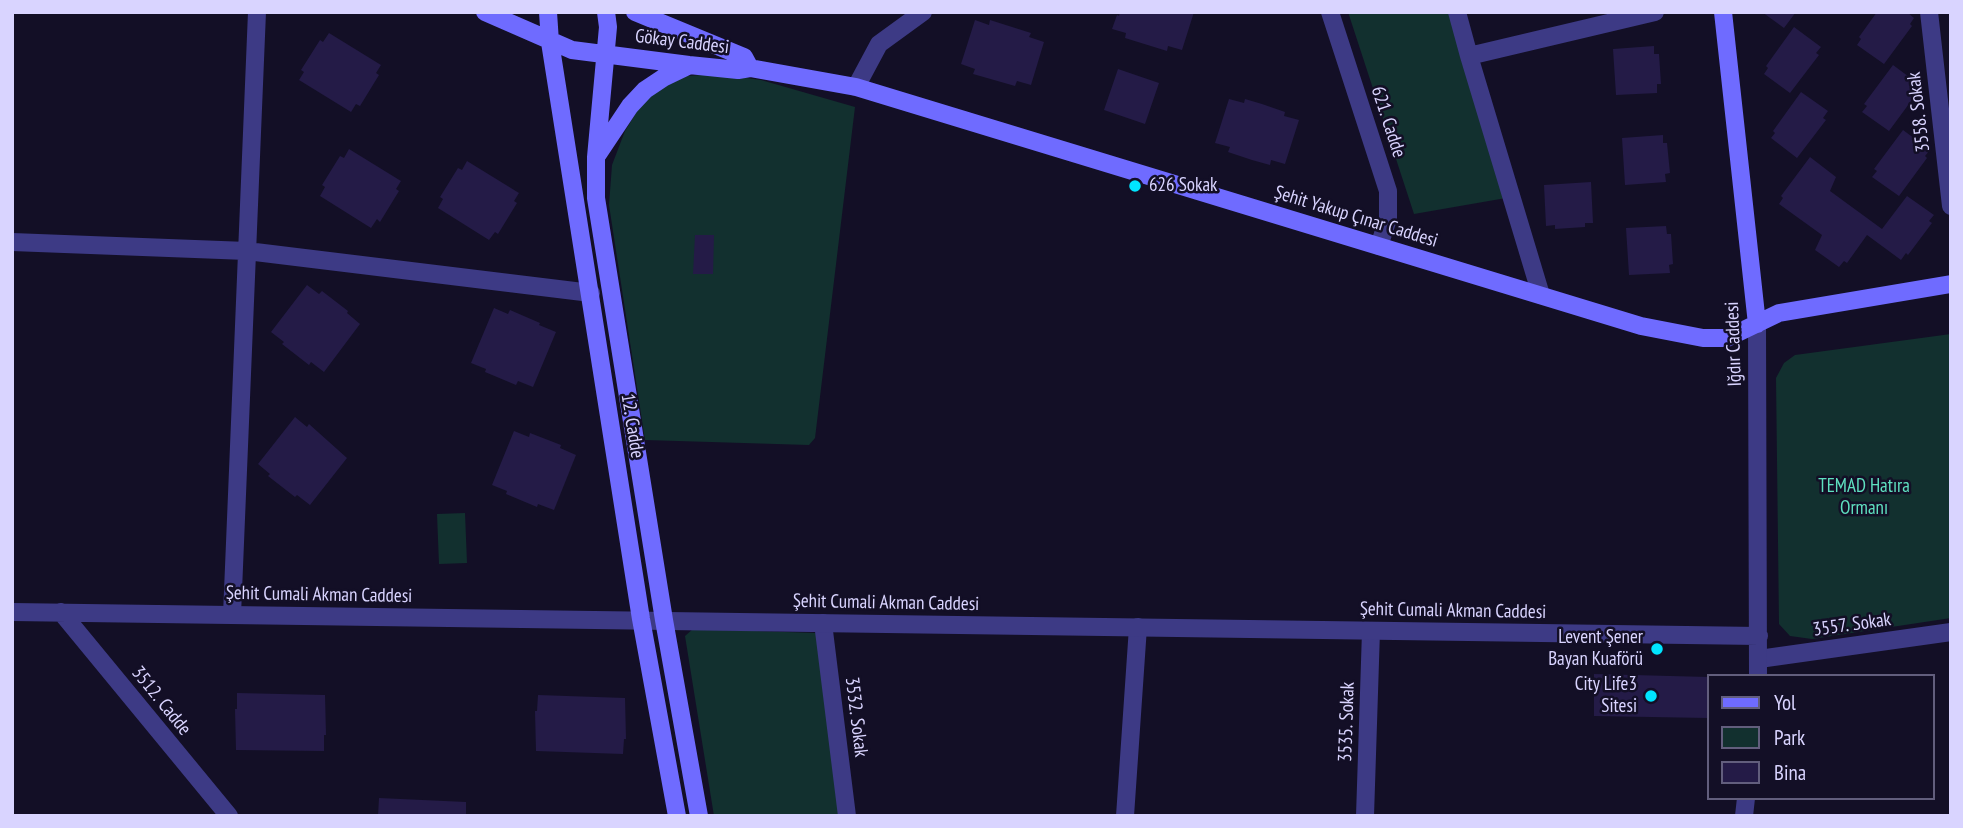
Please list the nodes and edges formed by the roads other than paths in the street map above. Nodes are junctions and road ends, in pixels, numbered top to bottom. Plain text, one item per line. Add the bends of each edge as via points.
1 (257, 12) edge
2 (485, 12) edge
3 (548, 12) edge
4 (606, 12) edge
5 (635, 12) edge
6 (923, 12) edge
7 (1329, 12) edge
8 (1457, 12) edge
9 (1655, 12) edge
10 (1723, 12) edge
11 (1929, 12) edge
12 (550, 41) junction
13 (604, 53) junction
14 (1469, 56) junction
15 (688, 65) junction
16 (750, 68) junction
17 (856, 87) junction
18 (596, 157) junction
19 (1951, 206) edge
20 (12, 242) edge
21 (1379, 246) junction
22 (247, 251) junction
23 (1951, 284) edge
24 (591, 293) junction
25 (1541, 295) junction
26 (1757, 324) junction
27 (12, 612) edge
28 (61, 612) junction
29 (232, 615) junction
30 (641, 619) junction
31 (664, 620) junction
32 (822, 623) junction
33 (1138, 627) junction
34 (1371, 631) junction
35 (1951, 632) edge
36 (1759, 636) junction
37 (1758, 668) edge
38 (229, 816) edge
39 (677, 816) edge
40 (699, 816) edge
41 (847, 816) edge
42 (1125, 816) edge
43 (1364, 816) edge

1 - 22 street
2 - 12 main road
3 - 12 main road, 12. Cadde
4 - 13 main road, 12. Cadde
5 - 16 main road, Gökay Caddesi via 744,57
6 - 17 street via 879,44
7 - 21 street, 621. Cadde via 1388,191 1388,219
8 - 14 street
9 - 14 street
10 - 26 main road, Iğdır Caddesi
11 - 19 street, 3558. Sokak
12 - 13 main road, Gökay Caddesi via 572,50
12 - 24 main road, 12. Cadde
13 - 15 main road, Gökay Caddesi
13 - 18 main road, 12. Cadde
14 - 25 street
15 - 16 main road, Gökay Caddesi
15 - 18 main road via 645,90
16 - 17 main road, Şehit Yakup Çınar Caddesi
17 - 21 main road, Şehit Yakup Çınar Caddesi
18 - 31 main road, 12. Cadde via 596,198
20 - 22 street
21 - 25 main road, Şehit Yakup Çınar Caddesi
22 - 24 street
22 - 29 street
23 - 26 main road, Şehit Yakup Çınar Caddesi via 1800,308
24 - 30 main road, 12. Cadde
25 - 26 main road, Şehit Yakup Çınar Caddesi via 1641,326 1703,338 1727,338
26 - 36 street, Iğdır Caddesi
27 - 28 street, Şehit Cumali Akman Caddesi
28 - 29 street, Şehit Cumali Akman Caddesi
28 - 38 street, 3512. Cadde
29 - 30 street, Şehit Cumali Akman Caddesi
30 - 31 street, Şehit Cumali Akman Caddesi
30 - 39 main road, 12. Cadde
31 - 32 street, Şehit Cumali Akman Caddesi
31 - 40 main road, 12. Cadde
32 - 33 street, Şehit Cumali Akman Caddesi
32 - 41 street, 3532. Sokak
33 - 34 street, Şehit Cumali Akman Caddesi
33 - 42 street
34 - 36 street, Şehit Cumali Akman Caddesi
34 - 43 street, 3535. Sokak
35 - 37 street, 3557. Sokak
36 - 37 street, Iğdır Caddesi

